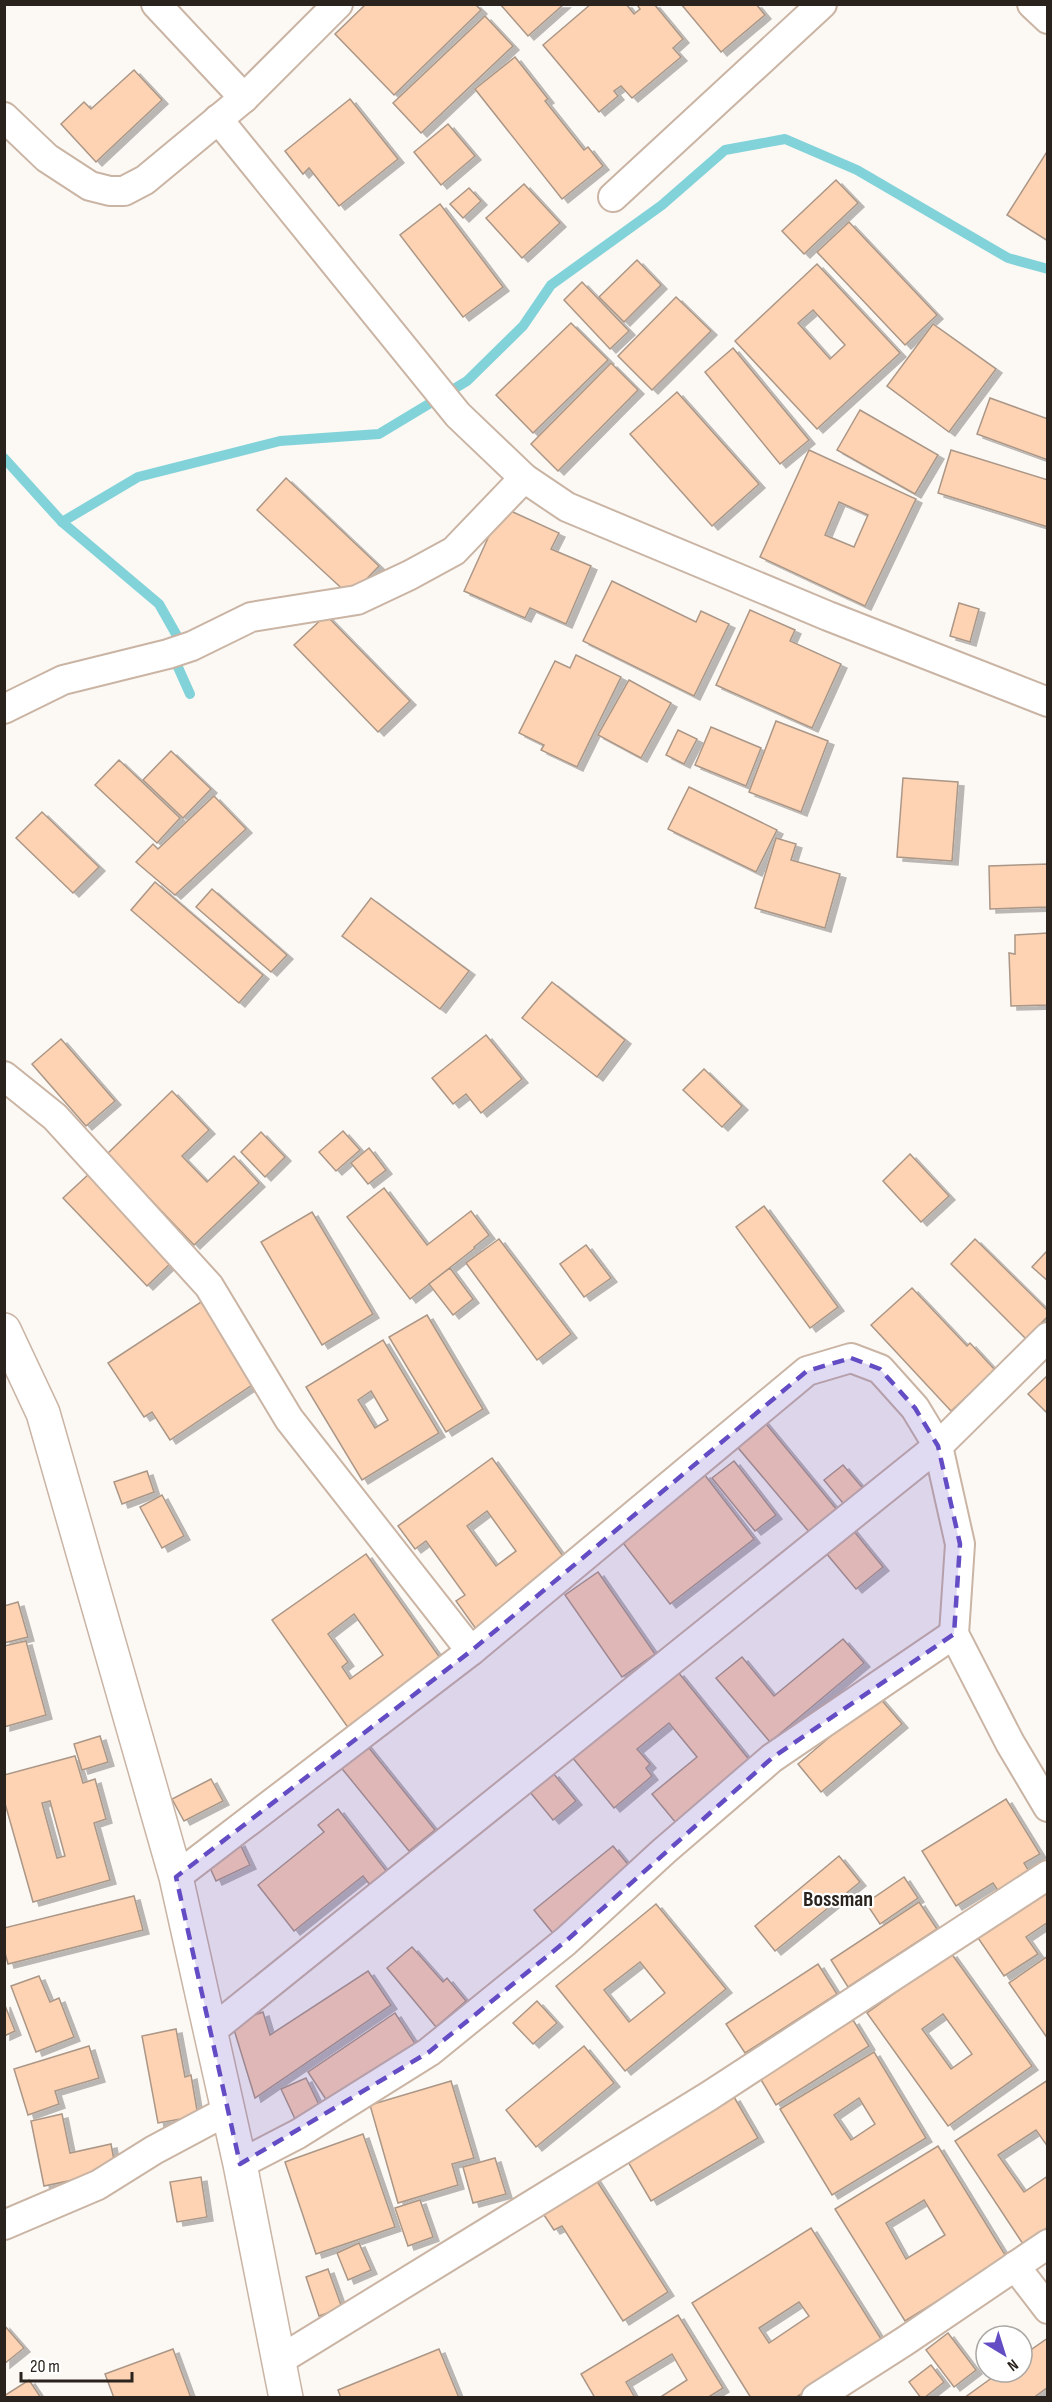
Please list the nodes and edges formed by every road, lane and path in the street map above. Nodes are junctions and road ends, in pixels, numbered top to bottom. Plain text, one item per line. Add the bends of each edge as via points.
1 (156, 4) edge
2 (338, 4) edge
3 (822, 4) edge
4 (1032, 4) edge
5 (1047, 19) edge
6 (244, 98) junction
7 (4, 117) edge
8 (218, 119) junction
9 (613, 197) dead end
10 (524, 478) junction
11 (1047, 702) edge
12 (4, 709) edge
13 (4, 1076) edge
14 (4, 1330) edge
15 (1047, 1337) edge
16 (939, 1446) junction
17 (954, 1634) junction
18 (471, 1652) junction
19 (1047, 1807) edge
20 (1047, 1875) edge
21 (176, 1877) junction
22 (210, 2031) junction
23 (229, 2110) junction
24 (240, 2164) junction
25 (4, 2224) edge
26 (1047, 2244) edge
27 (1015, 2266) junction
28 (1047, 2310) edge
29 (278, 2361) junction
30 (286, 2397) edge
31 (816, 2397) edge

1 - 6 street
2 - 6 street
3 - 9 street
4 - 5 street
6 - 8 street
7 - 8 street via 47,158 90,186 124,191 145,180
8 - 10 street via 458,415
10 - 11 street via 567,507
10 - 12 street via 454,551 357,600 251,617 180,650 63,680
13 - 18 street via 55,1117 209,1286 289,1419
14 - 21 street via 43,1413
15 - 16 street
16 - 17 street via 960,1544
16 - 18 street via 915,1408 880,1369 851,1358 807,1371
16 - 22 street
17 - 19 street
17 - 24 street via 772,1758 566,1941 429,2052 298,2134
18 - 21 street
20 - 29 street via 709,2096
21 - 22 street
22 - 23 street
23 - 24 street
23 - 25 street via 98,2185
24 - 29 street
26 - 27 street
27 - 28 street
27 - 31 street
29 - 30 street

